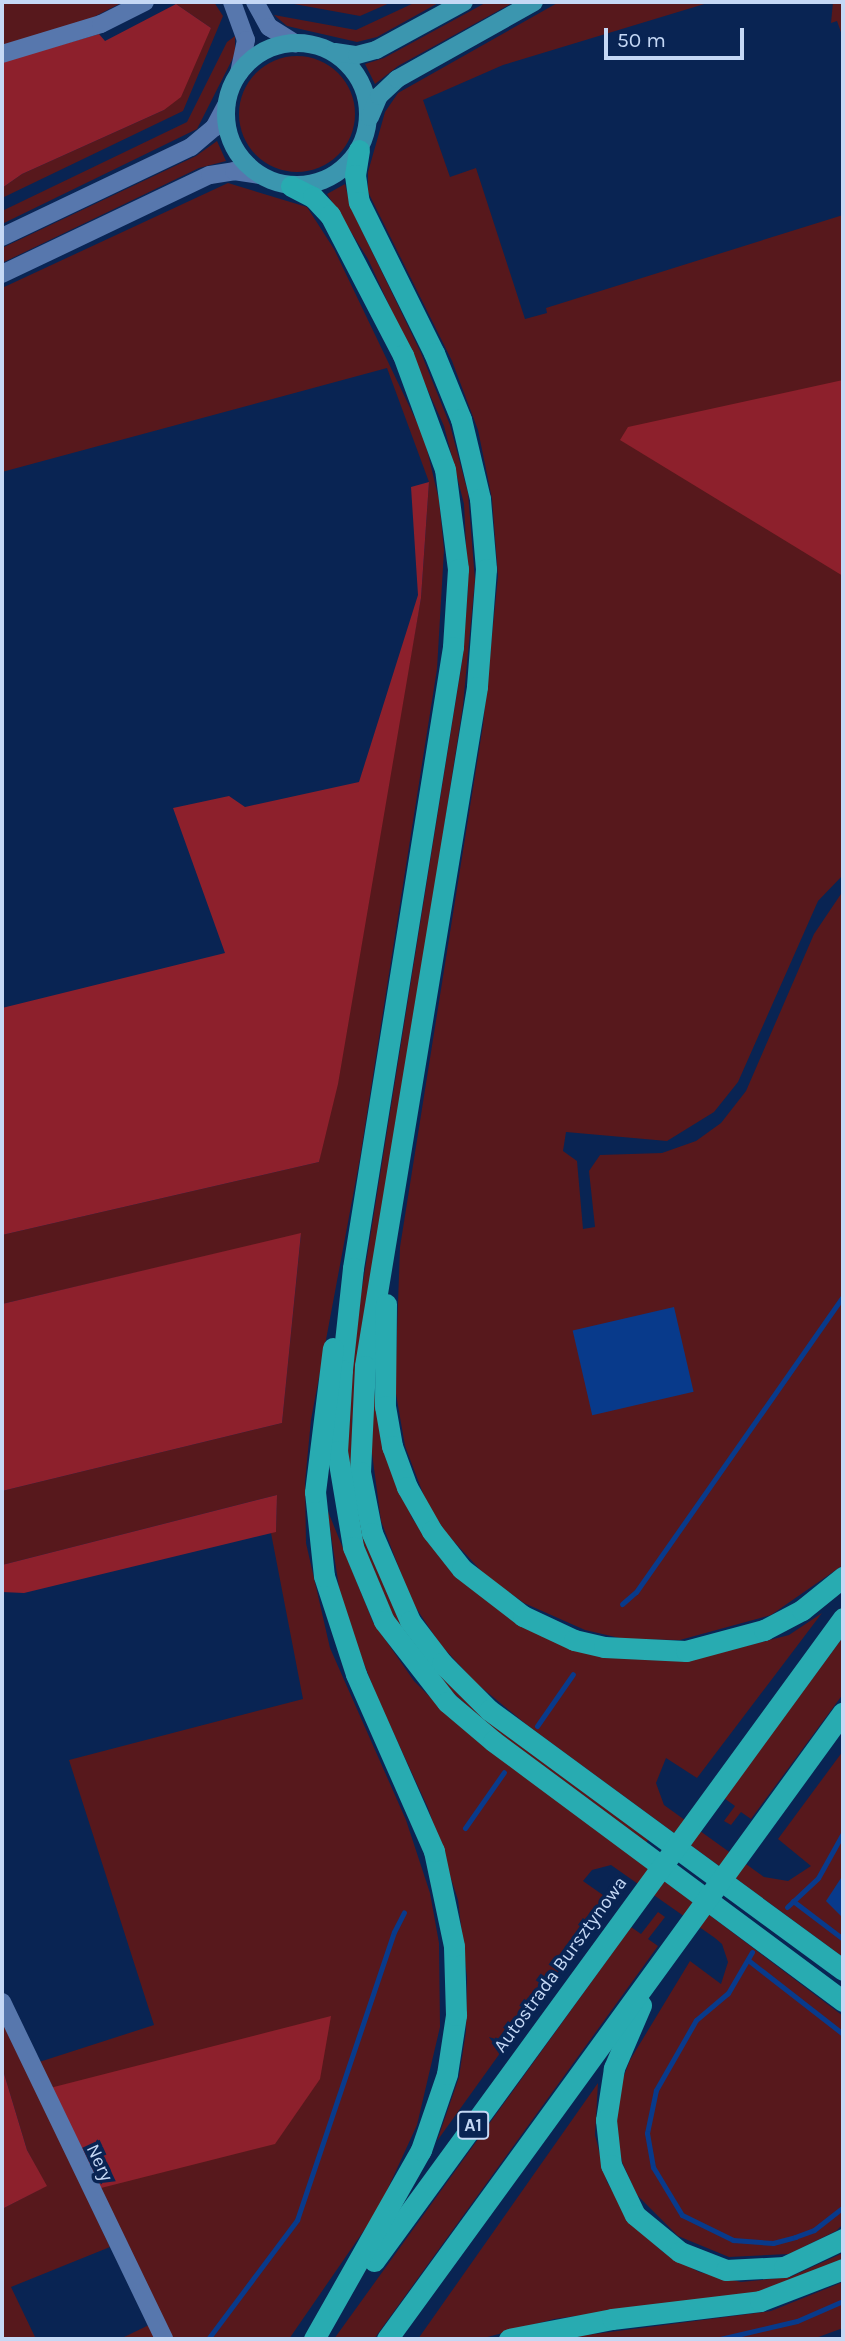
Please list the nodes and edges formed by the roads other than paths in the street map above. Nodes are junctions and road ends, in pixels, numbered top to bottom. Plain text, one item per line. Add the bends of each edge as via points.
1 (145, 2) edge
2 (232, 2) edge
3 (255, 2) edge
4 (464, 2) edge
5 (534, 2) edge
6 (295, 43) junction
7 (328, 50) junction
8 (2, 54) edge
9 (239, 73) junction
10 (226, 105) junction
11 (369, 120) junction
12 (359, 150) junction
13 (259, 175) junction
14 (290, 186) junction
15 (2, 237) edge
16 (2, 274) edge
17 (404, 1146) junction
18 (353, 1268) junction
19 (843, 1577) edge
20 (843, 1618) edge
21 (843, 1712) edge
22 (657, 1968) junction
23 (843, 1970) edge
24 (843, 2001) edge
25 (2, 2002) edge
26 (843, 2239) edge
27 (843, 2269) edge
28 (164, 2339) edge
29 (316, 2339) edge
30 (387, 2339) edge
31 (509, 2339) edge

1 - 8 street via 101,24
2 - 9 street via 246,40
3 - 6 street via 269,27
4 - 7 main road via 376,50 357,55
5 - 11 main road via 397,79 379,96
6 - 7 main road
6 - 9 main road via 258,55
7 - 11 main road via 357,75
9 - 10 main road
10 - 13 main road via 233,146
10 - 15 street via 214,128 191,147
11 - 12 main road
12 - 14 main road via 327,179
12 - 17 highway via 355,175 359,202 435,353 461,419 476,475 485,544 485,617 477,687
13 - 14 main road
13 - 16 street via 234,170 210,175
14 - 18 highway via 313,197 330,215 404,355 445,469 457,569 453,647
17 - 19 highway via 386,1300 385,1406 392,1446 417,1509 462,1569 500,1602 548,1629 604,1647 662,1653 712,1647 752,1635 802,1610
17 - 23 highway via 367,1353 360,1454 372,1533 401,1603 442,1663 489,1710
18 - 24 highway via 338,1417 340,1483 359,1568 399,1645 447,1702 493,1741
18 - 29 highway via 326,1377 316,1492 320,1550 338,1628 434,1851 454,1946 456,2015 447,2074 421,2150
20 - 29 highway, Autostrada Bursztynowa / A1
21 - 22 highway
22 - 26 highway via 620,2053 607,2100 608,2150 628,2205 661,2240 726,2270 784,2267
22 - 30 highway
25 - 28 street, Nery
27 - 31 highway via 798,2291 761,2301 612,2319

